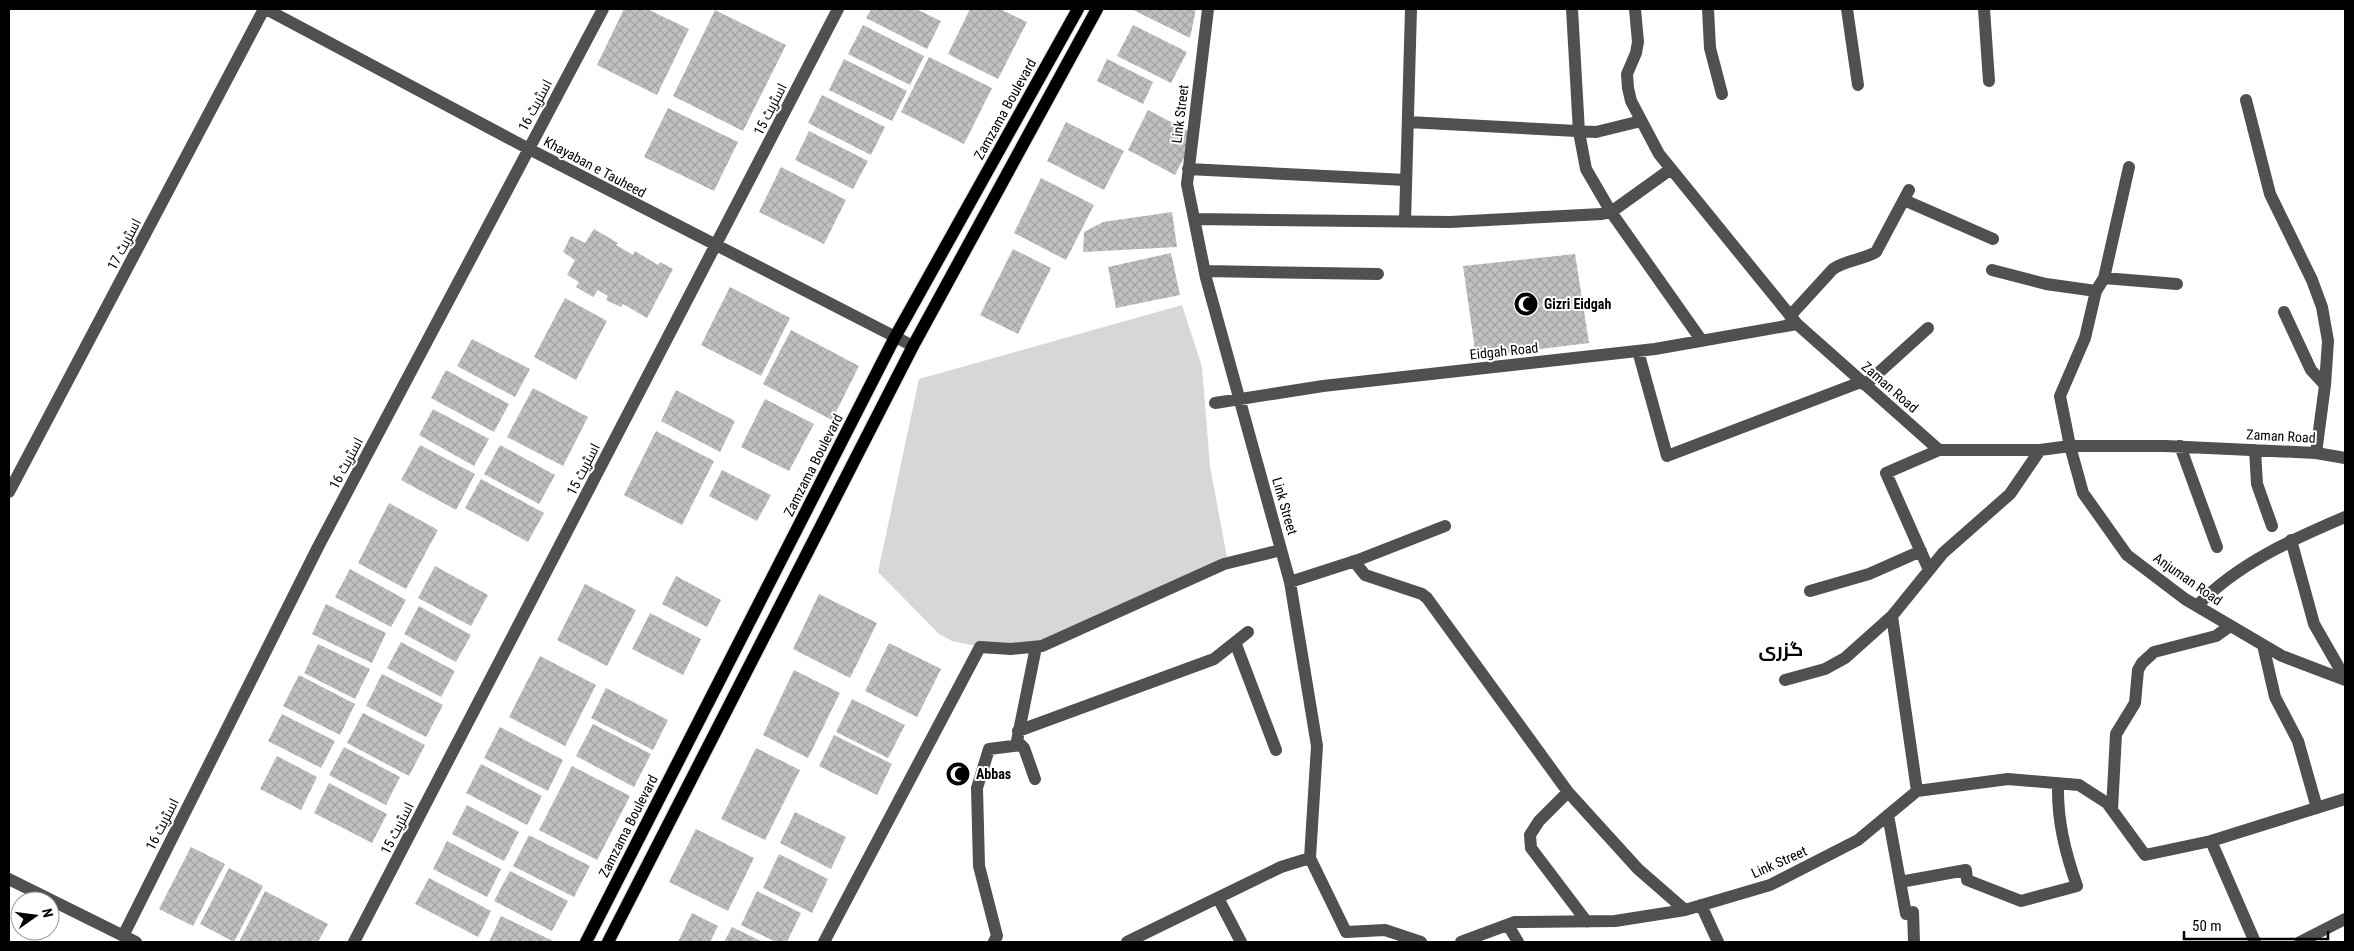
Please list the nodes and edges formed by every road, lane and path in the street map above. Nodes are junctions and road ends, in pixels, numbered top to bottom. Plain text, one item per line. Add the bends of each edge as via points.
1 (265, 9) edge
2 (604, 9) edge
3 (838, 9) edge
4 (1078, 9) edge
5 (1097, 9) edge
6 (1208, 9) edge
7 (1411, 9) edge
8 (1572, 9) edge
9 (1635, 9) edge
10 (1708, 9) edge
11 (1847, 9) edge
12 (1984, 9) edge
13 (1989, 81) dead end
14 (1858, 85) dead end
15 (1722, 94) dead end
16 (2246, 100) dead end
17 (1642, 121) junction
18 (1408, 122) junction
19 (1579, 132) junction
20 (528, 149) junction
21 (2129, 167) dead end
22 (1188, 169) junction
23 (1671, 169) junction
24 (1406, 180) junction
25 (1611, 212) junction
26 (1194, 219) junction
27 (1405, 221) junction
28 (1992, 239) dead end
29 (715, 246) junction
30 (1992, 270) dead end
31 (1205, 271) junction
32 (1378, 274) dead end
33 (2104, 278) junction
34 (2177, 284) dead end
35 (2096, 291) junction
36 (2284, 312) dead end
37 (1794, 320) junction
38 (1928, 328) dead end
39 (895, 337) junction
40 (1702, 341) junction
41 (913, 346) junction
42 (1638, 351) junction
43 (1863, 383) junction
44 (2325, 385) junction
45 (1239, 399) junction
46 (1215, 403) dead end
47 (2070, 446) junction
48 (2180, 446) junction
49 (1939, 450) junction
50 (2040, 450) junction
51 (2255, 450) junction
52 (2316, 453) junction
53 (2345, 458) edge
54 (9, 492) edge
55 (2345, 517) edge
56 (1445, 526) dead end
57 (2272, 526) dead end
58 (2291, 540) junction
59 (2217, 547) dead end
60 (1281, 550) junction
61 (1921, 551) junction
62 (1354, 561) junction
63 (1929, 570) junction
64 (1290, 582) junction
65 (1810, 591) dead end
66 (2197, 606) junction
67 (1892, 616) junction
68 (2230, 626) junction
69 (1248, 632) dead end
70 (1235, 642) junction
71 (2263, 645) junction
72 (1036, 647) junction
73 (2345, 679) edge
74 (1785, 680) dead end
75 (1018, 731) junction
76 (1021, 745) junction
77 (1276, 750) dead end
78 (1035, 779) dead end
79 (2058, 783) junction
80 (1917, 791) junction
81 (1568, 792) junction
82 (2345, 799) edge
83 (2317, 808) junction
84 (2112, 810) junction
85 (1888, 815) junction
86 (2211, 841) junction
87 (1310, 858) junction
88 (9, 879) edge
89 (1900, 882) junction
90 (1218, 898) junction
91 (1701, 905) junction
92 (1685, 910) junction
93 (2345, 919) edge
94 (1587, 922) junction
95 (1508, 925) junction
96 (123, 936) junction
97 (136, 942) edge
98 (354, 942) edge
99 (586, 942) edge
100 (608, 942) edge
101 (824, 942) edge
102 (994, 942) edge
103 (1127, 942) edge
104 (1241, 942) edge
105 (1419, 942) edge
106 (1464, 942) edge
107 (1518, 942) edge
108 (1718, 942) edge
109 (1914, 942) edge
110 (2254, 942) edge
111 (2300, 942) edge

1 - 20 street, Khayaban e Tauheed
1 - 54 street, اسٹریٹ 17
2 - 20 street, اسٹریٹ 16
3 - 29 street, اسٹریٹ 15
4 - 39 main road, Zamzama Boulevard
5 - 41 main road
6 - 22 street, Link Street
7 - 18 street
8 - 19 street
9 - 17 street, Zaman Road via 1638,42 1627,74 1631,101
10 - 15 street via 1710,48
11 - 14 street
12 - 13 street
16 - 44 street via 2270,194 2322,307 2328,342
17 - 19 street via 1596,132
17 - 23 street, Zaman Road via 1659,154
18 - 19 street
18 - 24 street
19 - 25 street via 1586,169
20 - 29 street, Khayaban e Tauheed
20 - 96 street, اسٹریٹ 16 via 318,547
21 - 33 street, Anjuman Road
22 - 24 street
22 - 26 street, Link Street via 1187,184
23 - 25 street
23 - 37 street, Zaman Road
24 - 27 street
25 - 27 street via 1450,222
25 - 40 street
26 - 27 street
26 - 31 street, Link Street
28 - 37 street via 1906,195 1876,252 1841,263 1833,269
29 - 39 street, Khayaban e Tauheed
29 - 98 street, اسٹریٹ 15
30 - 35 street via 2046,284
31 - 32 street
31 - 45 street, Link Street
33 - 34 street
33 - 35 street, Anjuman Road
35 - 47 street, Anjuman Road via 2085,338 2060,396
36 - 44 street via 2311,370
37 - 40 street, Eidgah Road
37 - 43 street, Zaman Road
38 - 43 street
39 - 41 street, Khayaban e Tauheed
39 - 99 main road, Zamzama Boulevard
40 - 42 street, Eidgah Road
41 - 100 main road
42 - 43 street via 1667,456
42 - 45 street, Eidgah Road via 1323,386
43 - 49 street, Zaman Road
44 - 52 street
45 - 46 street, Eidgah Road
45 - 60 street, Link Street
47 - 48 street, Zaman Road
47 - 50 street, Zaman Road
47 - 66 street, Anjuman Road via 2084,493 2127,555
48 - 51 street, Zaman Road
48 - 59 street
49 - 50 street, Zaman Road
49 - 61 street via 1886,473
50 - 63 street via 2010,494 1943,553
51 - 52 street, Zaman Road
51 - 57 street via 2257,484
52 - 53 street, Zaman Road
55 - 58 street
56 - 62 street
58 - 66 street via 2228,578
58 - 73 street via 2314,624
60 - 64 street, Link Street
60 - 72 street via 1224,564
61 - 63 street
61 - 65 street via 1868,574
62 - 64 street
62 - 81 street via 1365,575 1427,598
63 - 67 street
64 - 87 street, Link Street via 1317,746
66 - 68 street, Anjuman Road
67 - 74 street via 1845,658 1825,669
67 - 80 street
68 - 71 street, Anjuman Road
68 - 84 street via 2216,636 2154,652 2142,663 2138,670 2135,703 2116,734
69 - 70 street
70 - 75 street via 1214,659
70 - 77 street
71 - 73 street, Anjuman Road via 2282,656
71 - 83 street via 2275,697 2298,741
72 - 75 street
72 - 101 street via 980,647
75 - 76 street via 1017,741
76 - 78 street
76 - 102 street via 989,749 977,788 979,866 997,936
79 - 80 street via 2008,779
79 - 84 street via 2079,784
79 - 89 street via 2057,808 2064,848 2077,886 2021,901 1968,880 1966,870
80 - 85 street, Link Street
81 - 92 street via 1638,869
81 - 94 street via 1530,834 1531,848
82 - 83 street
83 - 86 street
84 - 86 street via 2145,855
85 - 89 street
85 - 91 street, Link Street via 1858,840 1770,885
86 - 110 street
87 - 90 street via 1281,867
87 - 105 street, Link Street via 1346,932 1385,930
88 - 96 street
89 - 109 street via 1906,914 1913,912
90 - 103 street
90 - 104 street
91 - 92 street, Link Street
91 - 108 street
92 - 94 street, Link Street
93 - 111 street
94 - 95 street, Link Street via 1516,922
95 - 106 street, Link Street
95 - 107 street
96 - 97 street

